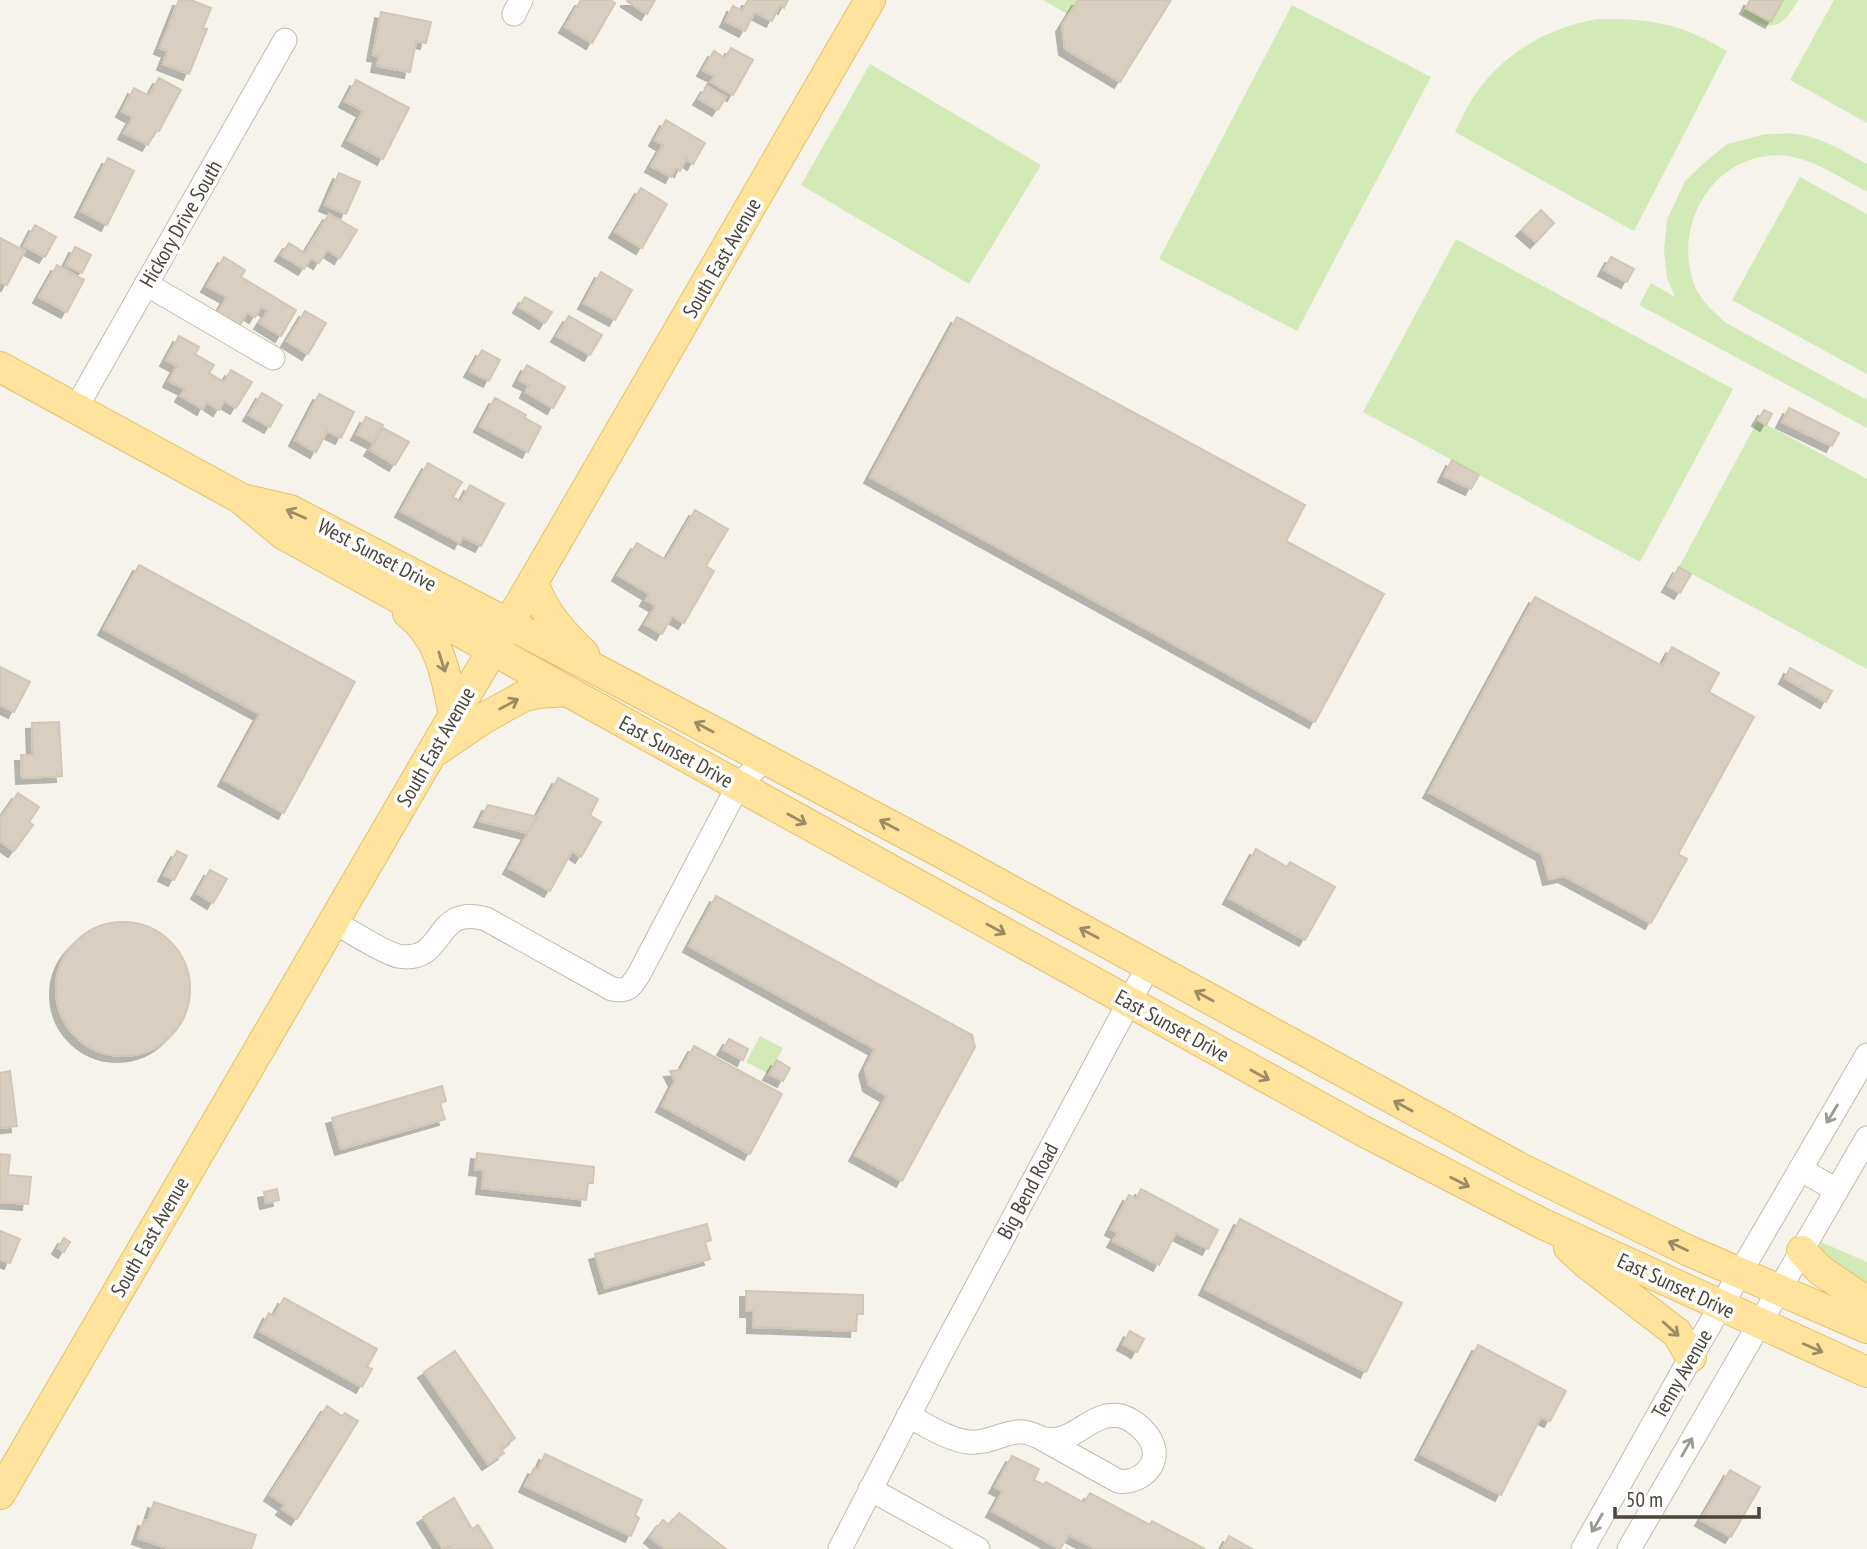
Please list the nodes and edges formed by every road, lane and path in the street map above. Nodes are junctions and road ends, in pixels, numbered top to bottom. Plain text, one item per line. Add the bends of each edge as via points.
1 (870, 0) edge
2 (285, 40) dead end
3 (146, 284) junction
4 (273, 358) dead end
5 (0, 367) edge
6 (76, 408) junction
7 (240, 498) junction
8 (364, 579) junction
9 (534, 582) junction
10 (509, 624) junction
11 (492, 651) junction
12 (605, 674) junction
13 (566, 691) junction
14 (454, 715) junction
15 (431, 755) junction
16 (765, 759) junction
17 (738, 786) junction
18 (334, 922) junction
19 (1149, 965) junction
20 (1129, 1002) junction
21 (1864, 1067) edge
22 (1867, 1138) edge
23 (1800, 1169) junction
24 (1836, 1190) junction
25 (1543, 1224) junction
26 (1801, 1251) junction
27 (1740, 1273) junction
28 (1779, 1290) junction
29 (1867, 1301) edge
30 (1721, 1307) junction
31 (1759, 1324) junction
32 (1867, 1328) edge
33 (1691, 1357) junction
34 (1867, 1372) edge
35 (908, 1416) junction
36 (1044, 1439) dead end
37 (870, 1489) junction
38 (0, 1494) edge
39 (840, 1549) edge
40 (978, 1549) edge
41 (1583, 1549) edge
42 (1629, 1549) edge

1 - 9 main road, South East Avenue
2 - 3 street, Hickory Drive South
3 - 4 street
3 - 6 street, Hickory Drive South
5 - 6 main road, West Sunset Drive
6 - 7 main road, West Sunset Drive
7 - 8 main road, West Sunset Drive via 284,534
10 -> 7 main road, West Sunset Drive via 290,510
8 - 11 main road, West Sunset Drive
8 -> 14 main road via 418,621 434,642
9 - 10 main road, South East Avenue
9 - 12 main road via 539,600 565,635
10 - 11 main road, South East Avenue
10 - 12 main road, East Sunset Drive
11 - 13 main road, East Sunset Drive
11 - 14 main road, South East Avenue
16 -> 12 main road, East Sunset Drive
15 -> 13 main road via 524,696
13 - 17 main road, East Sunset Drive
14 - 15 main road, South East Avenue
15 - 18 main road, South East Avenue
16 - 17 street
19 -> 16 main road, East Sunset Drive
17 - 18 street via 631,987 612,989 486,919 468,915 445,928 426,952 408,957 391,954
17 -> 20 main road, East Sunset Drive
18 - 38 main road, South East Avenue
19 - 20 street, Big Bend Road
27 -> 19 main road, East Sunset Drive via 1528,1173
20 -> 25 main road, East Sunset Drive
20 - 35 street, Big Bend Road
21 -> 23 street, Tenny Avenue
22 - 24 street, Tenny Avenue
23 - 24 street
23 - 27 street, Tenny Avenue
24 - 26 street, Tenny Avenue
25 - 30 main road, East Sunset Drive
25 -> 33 main road via 1677,1332
26 - 28 street, Tenny Avenue
26 - 29 main road via 1820,1270
27 - 28 main road, East Sunset Drive
27 - 30 street, Tenny Avenue
28 - 31 street, Tenny Avenue
28 - 32 main road, East Sunset Drive
30 - 31 main road, East Sunset Drive
30 - 33 street, Tenny Avenue
31 -> 34 main road, East Sunset Drive
42 -> 31 street, Tenny Avenue
33 -> 41 street, Tenny Avenue
35 - 36 street via 971,1442 1016,1432
35 - 37 street, Big Bend Road
37 - 39 street, Big Bend Road
37 - 40 street

